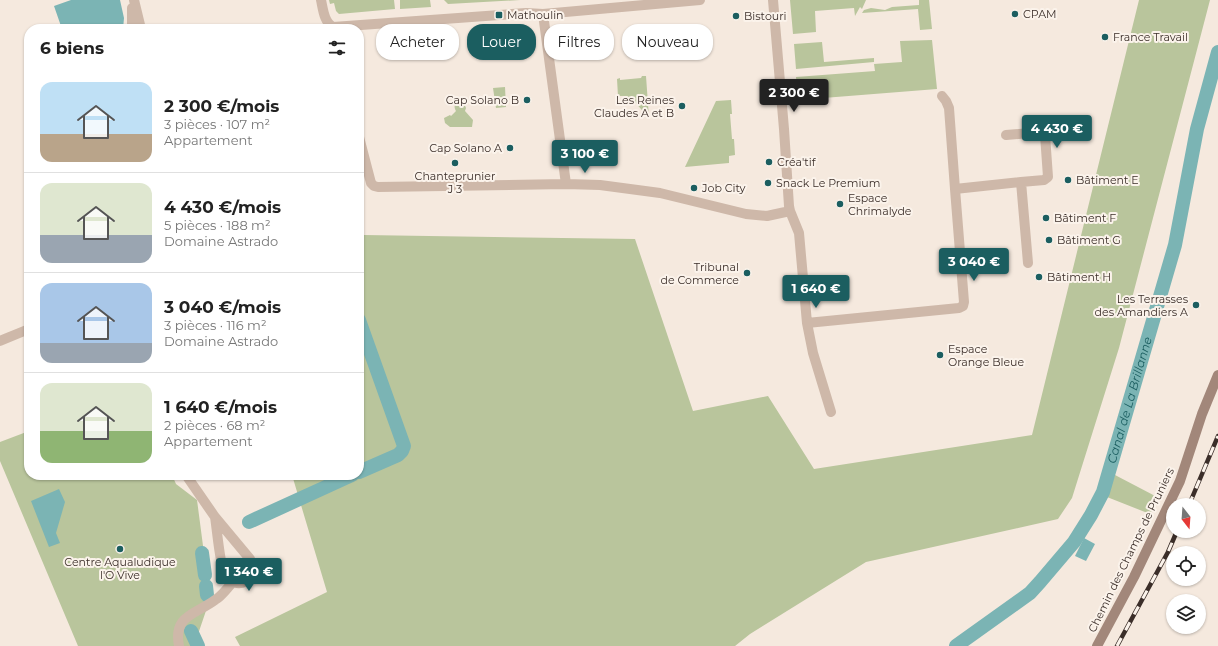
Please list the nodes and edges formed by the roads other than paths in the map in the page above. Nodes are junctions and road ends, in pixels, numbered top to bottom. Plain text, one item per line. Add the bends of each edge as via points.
1 (133, 0) edge
2 (321, 0) edge
3 (700, 0) edge
4 (772, 0) edge
5 (544, 14) junction
6 (132, 24) edge
7 (140, 24) edge
8 (329, 24) edge
9 (364, 26) edge
10 (942, 96) dead end
11 (1006, 135) dead end
12 (364, 156) edge
13 (1020, 182) junction
14 (566, 184) junction
15 (955, 189) junction
16 (790, 211) junction
17 (1028, 264) dead end
18 (807, 323) junction
19 (24, 332) edge
20 (0, 341) edge
21 (1218, 375) edge
22 (832, 412) dead end
23 (189, 480) edge
24 (215, 517) junction
25 (232, 582) junction
26 (179, 646) edge
27 (1097, 646) edge

1 - 6 street
1 - 7 street
2 - 8 street
3 - 5 street
4 - 16 street
5 - 9 street
5 - 14 street
10 - 15 street via 949,108
11 - 13 street via 1042,132 1045,135 1048,177 1044,180
12 - 14 street via 371,182 376,186
13 - 15 street
13 - 17 street
14 - 16 street via 600,185 660,193 746,214 767,216
15 - 18 street via 963,306
16 - 18 street via 800,238
18 - 22 street via 813,352
19 - 20 street
21 - 27 street, Chemin des Champs de Pruniers via 1180,481 1134,577
23 - 24 street
24 - 25 street via 223,570
24 - 25 street via 244,551 252,565 253,573 249,578 240,583
25 - 26 street via 216,600 181,622 178,630

